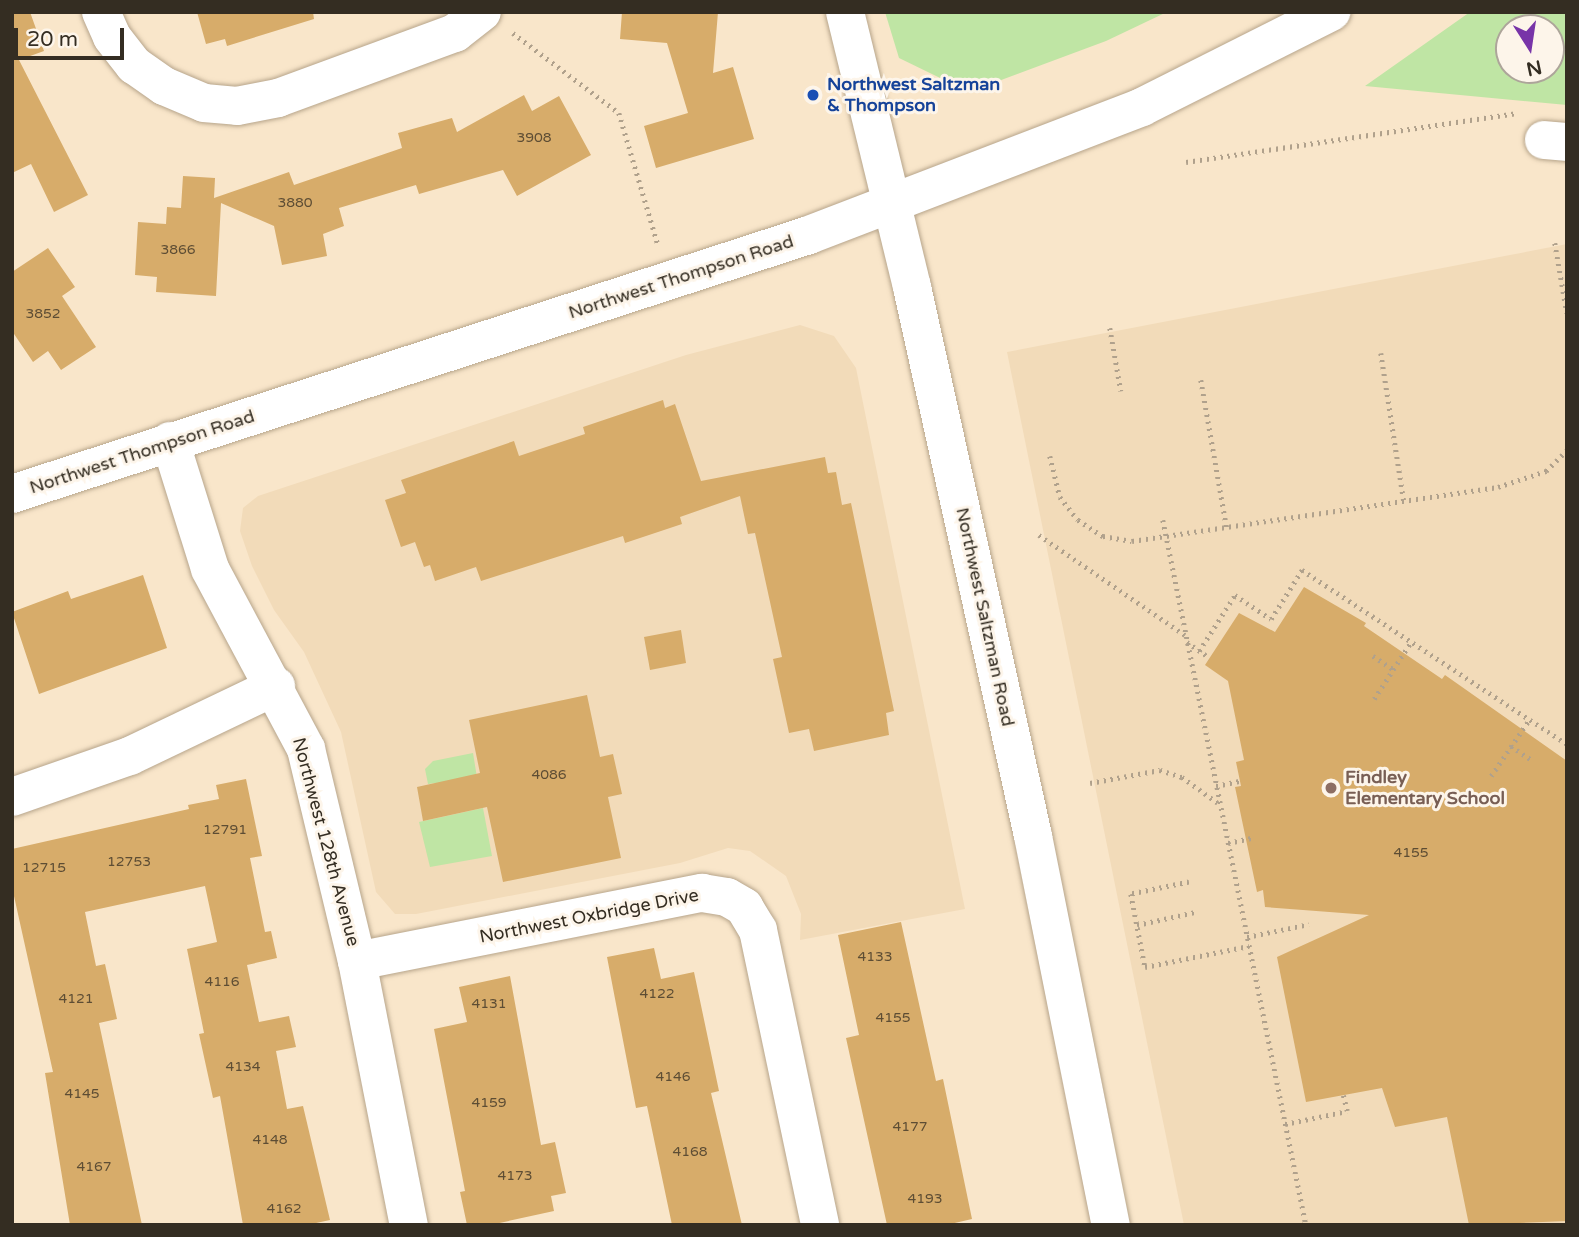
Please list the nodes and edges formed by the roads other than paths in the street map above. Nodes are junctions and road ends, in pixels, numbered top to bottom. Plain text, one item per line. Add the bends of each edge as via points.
1 (102, 12) edge
2 (845, 12) edge
3 (1331, 12) edge
4 (494, 20) edge
5 (892, 203) junction
6 (170, 441) junction
7 (12, 494) edge
8 (275, 686) junction
9 (12, 797) edge
10 (357, 961) junction
11 (409, 1225) edge
12 (820, 1225) edge
13 (1111, 1225) edge

1 - 4 street via 112,37 134,65 163,86 204,103 237,106 278,98
2 - 5 street, Northwest Saltzman Road
3 - 5 street, Northwest Thompson Road via 1142,107
5 - 6 street, Northwest Thompson Road via 809,235
5 - 13 street, Northwest Saltzman Road via 1033,836
6 - 7 street, Northwest Thompson Road
6 - 8 street, Northwest 128th Avenue via 210,569 240,631
8 - 9 street via 130,756
8 - 10 street, Northwest 128th Avenue via 306,749
10 - 11 street, Northwest 128th Avenue
10 - 12 street, Northwest Oxbridge Drive via 702,893 744,907 758,930

